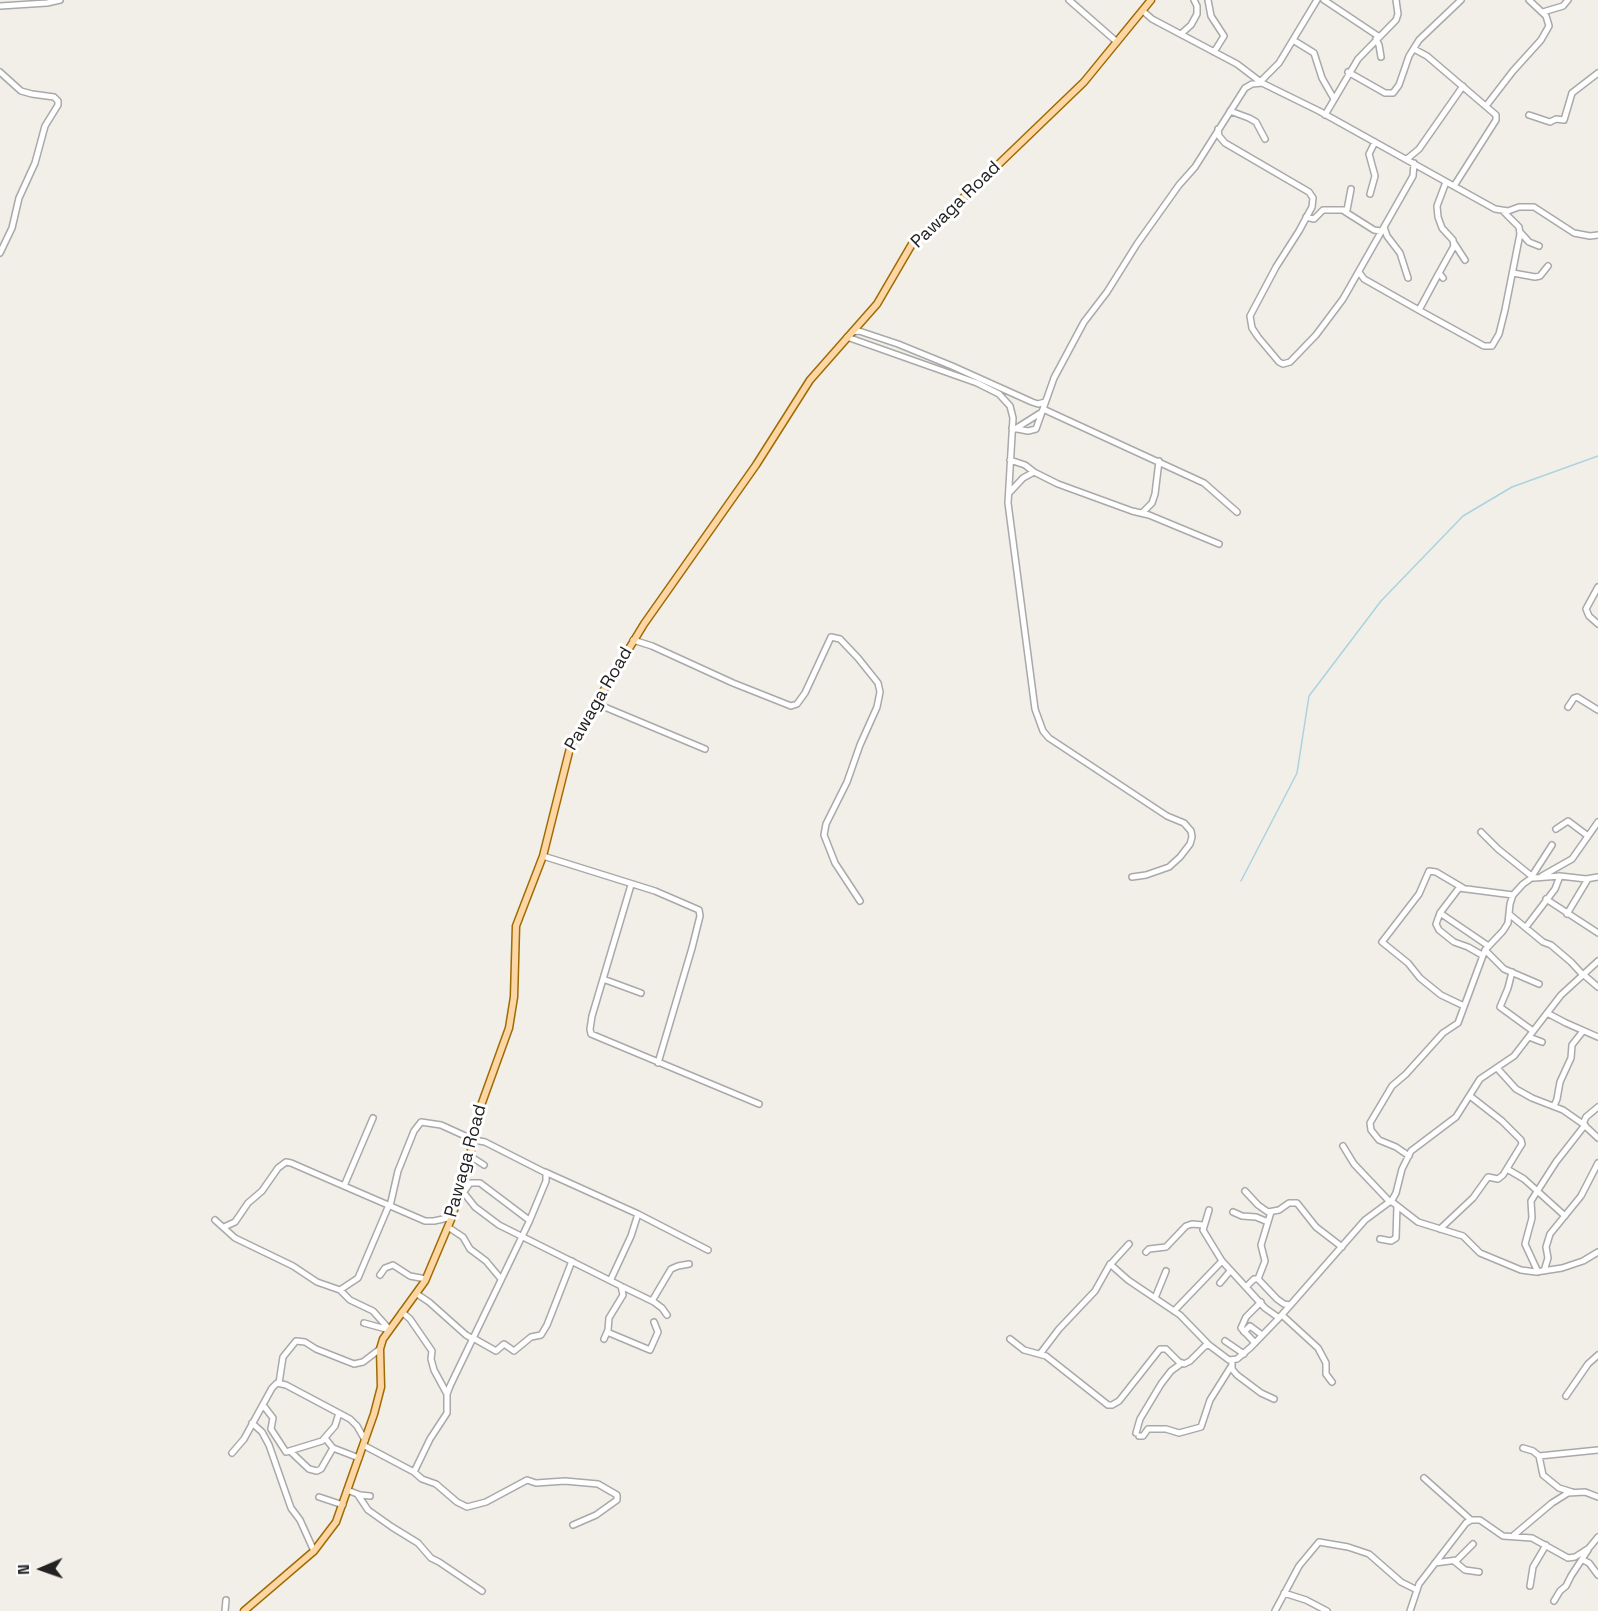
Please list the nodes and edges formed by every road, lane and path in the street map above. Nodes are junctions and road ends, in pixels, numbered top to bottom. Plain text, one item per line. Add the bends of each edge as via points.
1 (60, 0) edge
2 (1069, 0) edge
3 (1151, 0) edge
4 (1194, 0) edge
5 (1208, 0) edge
6 (1317, 0) edge
7 (1324, 0) edge
8 (1396, 0) edge
9 (1461, 0) edge
10 (1529, 0) edge
11 (1568, 0) edge
12 (0, 6) edge
13 (1143, 11) junction
14 (1543, 12) junction
15 (1182, 33) junction
16 (1377, 37) junction
17 (1293, 40) junction
18 (1117, 42) junction
19 (1414, 49) junction
20 (1214, 52) junction
21 (1381, 57) dead end
22 (1247, 71) junction
23 (0, 72) edge
24 (1348, 72) junction
25 (1598, 73) edge
26 (1262, 82) junction
27 (1463, 86) junction
28 (1246, 87) junction
29 (1334, 99) junction
30 (1486, 106) junction
31 (1230, 111) junction
32 (1325, 115) junction
33 (1529, 115) dead end
34 (1218, 129) junction
35 (1265, 139) dead end
36 (1375, 142) junction
37 (1407, 159) junction
38 (1414, 163) junction
39 (1446, 182) junction
40 (1454, 186) junction
41 (1351, 189) dead end
42 (1370, 194) dead end
43 (1342, 210) junction
44 (1503, 211) junction
45 (1306, 218) junction
46 (1383, 229) junction
47 (1520, 232) junction
48 (1598, 235) edge
49 (1454, 243) junction
50 (1539, 246) dead end
51 (0, 253) edge
52 (1465, 260) dead end
53 (1548, 266) dead end
54 (1359, 272) junction
55 (1513, 273) junction
56 (1408, 278) dead end
57 (1419, 310) junction
58 (850, 334) junction
59 (1045, 402) junction
60 (1042, 410) junction
61 (1014, 429) junction
62 (1010, 460) junction
63 (1159, 461) junction
64 (1034, 472) junction
65 (1008, 495) junction
66 (1237, 512) dead end
67 (1142, 513) junction
68 (1219, 544) dead end
69 (1598, 587) edge
70 (1598, 624) edge
71 (633, 640) junction
72 (595, 703) junction
73 (1568, 707) dead end
74 (1598, 710) edge
75 (705, 749) dead end
76 (1598, 822) edge
77 (1557, 829) dead end
78 (1481, 832) dead end
79 (1588, 836) junction
80 (1552, 845) dead end
81 (543, 855) junction
82 (1560, 876) junction
83 (1132, 877) dead end
84 (1535, 877) junction
85 (1598, 877) edge
86 (1588, 879) junction
87 (631, 885) junction
88 (1463, 888) junction
89 (1514, 895) junction
90 (1546, 899) junction
91 (860, 901) dead end
92 (1440, 913) junction
93 (1509, 914) junction
94 (1567, 914) junction
95 (1526, 927) junction
96 (1598, 933) edge
97 (1485, 950) junction
98 (1598, 962) edge
99 (1512, 972) junction
100 (1584, 975) junction
101 (603, 980) junction
102 (1539, 984) dead end
103 (1598, 987) edge
104 (641, 993) dead end
105 (1464, 1006) junction
106 (1547, 1013) junction
107 (1533, 1031) junction
108 (1583, 1031) junction
109 (1529, 1037) junction
110 (1598, 1037) edge
111 (1542, 1042) dead end
112 (658, 1063) junction
113 (1497, 1068) junction
114 (1470, 1096) junction
115 (759, 1104) dead end
116 (1554, 1106) junction
117 (1598, 1107) edge
118 (372, 1118) dead end
119 (1584, 1124) junction
120 (1598, 1138) edge
121 (474, 1140) junction
122 (1343, 1146) dead end
123 (470, 1156) junction
124 (1409, 1156) junction
125 (1598, 1163) edge
126 (484, 1165) dead end
127 (1507, 1169) junction
128 (545, 1172) junction
129 (344, 1186) junction
130 (462, 1190) junction
131 (1245, 1191) dead end
132 (1538, 1191) junction
133 (1391, 1201) junction
134 (389, 1206) junction
135 (1397, 1206) junction
136 (1209, 1210) dead end
137 (1233, 1212) dead end
138 (1271, 1212) junction
139 (638, 1214) junction
140 (1565, 1216) junction
141 (452, 1217) junction
142 (215, 1220) dead end
143 (530, 1220) junction
144 (1268, 1222) junction
145 (1203, 1225) junction
146 (224, 1227) junction
147 (448, 1227) junction
148 (1440, 1229) junction
149 (521, 1238) junction
150 (1380, 1239) dead end
151 (1129, 1244) dead end
152 (1342, 1247) junction
153 (708, 1250) dead end
154 (1146, 1252) dead end
155 (1598, 1252) edge
156 (572, 1261) junction
157 (1222, 1261) junction
158 (689, 1264) dead end
159 (1110, 1264) junction
160 (1166, 1271) dead end
161 (1230, 1271) junction
162 (1541, 1272) junction
163 (380, 1275) dead end
164 (426, 1279) junction
165 (501, 1279) junction
166 (611, 1279) junction
167 (1258, 1279) junction
168 (1220, 1283) dead end
169 (622, 1287) junction
170 (1246, 1287) junction
171 (340, 1290) junction
172 (417, 1294) junction
173 (1155, 1298) junction
174 (652, 1301) junction
175 (1261, 1302) junction
176 (1290, 1305) junction
177 (1174, 1311) junction
178 (402, 1312) junction
179 (667, 1315) dead end
180 (1280, 1317) junction
181 (654, 1322) dead end
182 (364, 1323) dead end
183 (388, 1328) junction
184 (607, 1332) junction
185 (1244, 1332) junction
186 (1262, 1335) junction
187 (473, 1338) junction
188 (604, 1339) dead end
189 (1010, 1339) dead end
190 (1225, 1341) dead end
191 (1255, 1343) junction
192 (1209, 1345) junction
193 (380, 1349) junction
194 (1040, 1354) junction
195 (1244, 1354) junction
196 (1598, 1355) edge
197 (1182, 1363) junction
198 (1232, 1363) junction
199 (1332, 1382) dead end
200 (279, 1383) junction
201 (447, 1395) junction
202 (1566, 1396) dead end
203 (1274, 1399) dead end
204 (263, 1405) junction
205 (339, 1413) junction
206 (252, 1423) junction
207 (325, 1438) junction
208 (364, 1442) junction
209 (333, 1448) junction
210 (1523, 1448) dead end
211 (1598, 1450) edge
212 (290, 1451) junction
213 (232, 1453) dead end
214 (1539, 1456) junction
215 (358, 1458) junction
216 (414, 1472) junction
217 (1424, 1478) dead end
218 (347, 1491) junction
219 (1574, 1492) junction
220 (358, 1495) junction
221 (370, 1496) dead end
222 (319, 1497) dead end
223 (1598, 1497) edge
224 (343, 1505) junction
225 (1471, 1520) junction
226 (573, 1525) dead end
227 (1527, 1526) junction
228 (1513, 1536) junction
229 (1598, 1537) edge
230 (1534, 1539) junction
231 (1473, 1544) dead end
232 (1546, 1545) junction
233 (1589, 1548) junction
234 (314, 1551) junction
235 (1583, 1560) junction
236 (1454, 1561) junction
237 (1435, 1563) junction
238 (1479, 1572) dead end
239 (1598, 1575) edge
240 (1530, 1586) dead end
241 (1417, 1590) junction
242 (482, 1591) dead end
243 (1284, 1593) junction
244 (226, 1600) dead end
245 (1554, 1601) dead end
246 (225, 1611) edge
247 (244, 1611) edge
248 (1275, 1611) edge
249 (1327, 1611) edge
250 (1410, 1611) edge

1 - 12 street
2 - 18 street
3 - 13 main road, Pawaga Road
4 - 15 street via 1197,14
5 - 20 street via 1211,16 1224,37
6 - 17 street
7 - 16 street
8 - 16 street via 1397,17
9 - 19 street via 1430,27
10 - 14 street
11 - 14 street via 1561,7
13 - 15 street
13 - 18 main road, Pawaga Road
14 - 30 street via 1548,20 1546,32
15 - 20 street
16 - 21 street
16 - 24 street
17 - 26 street
17 - 29 street via 1314,53
18 - 58 main road, Pawaga Road via 1084,82 917,238 877,304
19 - 24 street via 1393,93 1385,93
19 - 27 street
20 - 22 street
22 - 26 street
22 - 28 street
23 - 51 street via 21,91 54,97 58,105 45,126
24 - 29 street
25 - 33 street via 1572,93 1564,120 1550,122
26 - 28 street
26 - 32 street
27 - 30 street
27 - 37 street via 1419,149
28 - 31 street
29 - 32 street
30 - 40 street via 1496,119
31 - 34 street
31 - 35 street via 1256,122
32 - 36 street
34 - 45 street via 1225,143 1309,192 1313,202
34 - 59 street via 1195,168 1137,243 1084,322
36 - 37 street
36 - 42 street via 1369,152 1376,176
37 - 38 street
38 - 39 street
38 - 46 street via 1413,176
39 - 40 street
39 - 49 street via 1437,206 1438,217
40 - 44 street
41 - 43 street via 1349,209
43 - 45 street via 1323,210 1314,219
43 - 46 street via 1374,230
44 - 47 street
44 - 48 street via 1534,207 1574,233
45 - 54 street via 1250,316 1252,328 1279,362 1290,362 1316,335
46 - 54 street
46 - 56 street via 1400,254
47 - 50 street
47 - 55 street
49 - 52 street
49 - 57 street via 1441,275
53 - 55 street via 1535,277
54 - 57 street via 1364,279
55 - 57 street via 1499,334 1492,346 1484,346
58 - 59 street via 859,331 898,344 1032,402
58 - 61 street via 999,394 1010,406
58 - 71 main road, Pawaga Road via 810,380 756,465
59 - 60 street
60 - 61 street
60 - 61 street via 1036,429
60 - 63 street
61 - 62 street
62 - 64 street
62 - 65 street
63 - 66 street via 1204,483
63 - 67 street via 1155,494
64 - 65 street
64 - 67 street
65 - 83 street via 1035,709 1042,731 1191,831 1190,844 1169,867
67 - 68 street
69 - 70 street via 1586,609
71 - 72 main road, Pawaga Road
71 - 91 street via 791,706 800,700 831,637 840,639 858,658 878,683 880,692 824,835 835,863
72 - 75 street
72 - 81 main road, Pawaga Road via 567,753
73 - 74 street via 1577,698
76 - 79 street
77 - 79 street via 1568,821
78 - 84 street
79 - 84 street via 1572,858
80 - 84 street
81 - 87 street
81 - 121 main road, Pawaga Road via 519,915 511,1019 479,1111
82 - 84 street
82 - 86 street
82 - 90 street
84 - 89 street
85 - 86 street
86 - 94 street
87 - 101 street
87 - 112 street via 700,912
88 - 89 street
88 - 92 street via 1456,891
88 - 105 street via 1429,871 1419,894 1382,942 1441,995
89 - 93 street
90 - 94 street
90 - 95 street
92 - 97 street
92 - 97 street via 1436,924 1439,930 1454,942
93 - 95 street
93 - 97 street via 1505,928
94 - 96 street
95 - 100 street
97 - 99 street
97 - 105 street
98 - 100 street
99 - 102 street
99 - 107 street via 1500,1007
100 - 103 street
100 - 106 street
101 - 104 street
101 - 112 street via 591,1034
105 - 124 street via 1458,1023 1443,1033 1392,1086 1370,1123 1379,1140
106 - 107 street
106 - 108 street
107 - 109 street
108 - 110 street
108 - 116 street via 1572,1045
109 - 111 street
109 - 113 street via 1514,1056
112 - 115 street
113 - 114 street via 1480,1079
113 - 116 street via 1516,1089
114 - 124 street via 1456,1117
114 - 127 street via 1522,1142
116 - 119 street
117 - 119 street
118 - 129 street
119 - 120 street
119 - 132 street
121 - 123 main road, Pawaga Road
121 - 128 street
121 - 134 street via 441,1125 418,1124 398,1171
122 - 133 street via 1354,1164
123 - 126 street
123 - 130 main road, Pawaga Road
124 - 133 street
125 - 140 street via 1585,1190
127 - 132 street
127 - 148 street via 1498,1179 1488,1177 1473,1198
128 - 139 street
128 - 143 street via 546,1181
129 - 134 street
129 - 146 street via 284,1162 235,1222
130 - 141 main road, Pawaga Road
130 - 143 street via 470,1183 480,1183
130 - 149 street via 475,1207
131 - 138 street
132 - 140 street
132 - 162 street via 1531,1201 1526,1244
133 - 135 street
133 - 152 street via 1365,1220
134 - 141 street via 430,1221
134 - 171 street via 358,1278
135 - 148 street via 1418,1222
135 - 150 street via 1396,1238
136 - 145 street
137 - 144 street
138 - 144 street
138 - 152 street via 1297,1203 1317,1227
139 - 153 street
139 - 166 street
140 - 162 street via 1550,1235 1545,1248 1548,1261
141 - 147 main road, Pawaga Road
142 - 146 street
143 - 149 street
144 - 167 street via 1261,1245 1265,1261
145 - 154 street via 1186,1226 1166,1247
145 - 157 street
146 - 171 street via 235,1239
147 - 164 main road, Pawaga Road
147 - 165 street
148 - 162 street via 1463,1236 1480,1253 1495,1260 1520,1270
149 - 156 street
149 - 165 street
151 - 159 street
152 - 176 street
155 - 162 street via 1580,1262
156 - 166 street
156 - 187 street via 541,1335 531,1337 514,1351 505,1344 496,1351
157 - 161 street
157 - 177 street
158 - 174 street via 671,1269
159 - 173 street
159 - 194 street via 1095,1291
160 - 173 street
161 - 168 street
161 - 170 street
163 - 164 street via 393,1265 410,1276
164 - 172 main road, Pawaga Road
165 - 187 street
166 - 169 street
167 - 170 street
167 - 176 street via 1277,1299
169 - 174 street
169 - 184 street via 623,1295 609,1318
170 - 175 street
171 - 183 street via 373,1311
172 - 178 main road, Pawaga Road
172 - 187 street
173 - 177 street
174 - 179 street
175 - 180 street
175 - 185 street via 1244,1321
176 - 180 street
177 - 192 street
178 - 183 main road, Pawaga Road
178 - 201 street via 432,1351 434,1370
180 - 186 street
180 - 199 street via 1318,1348
181 - 184 street via 658,1332 650,1350
182 - 183 street
183 - 193 main road, Pawaga Road
184 - 188 street
185 - 186 street via 1251,1327
185 - 191 street
186 - 191 street
187 - 201 street
189 - 194 street via 1024,1350
190 - 195 street
191 - 195 street
192 - 197 street
192 - 198 street
193 - 200 street via 354,1364 296,1341 283,1357
193 - 208 main road, Pawaga Road via 381,1387
194 - 197 street via 1112,1406 1160,1349 1169,1351
195 - 198 street
196 - 202 street
197 - 198 street via 1161,1384 1140,1419 1137,1434 1144,1435 1148,1429 1179,1433 1202,1427 1210,1400
198 - 203 street via 1237,1375
200 - 204 street via 273,1386
200 - 205 street
201 - 216 street via 447,1413
204 - 206 street
204 - 212 street via 273,1418 272,1431 284,1450
205 - 207 street
205 - 208 street via 353,1422
206 - 213 street
206 - 234 street via 269,1445 291,1508
207 - 209 street
207 - 212 street
208 - 215 main road, Pawaga Road
208 - 216 street
209 - 212 street via 317,1471 309,1469
209 - 215 street
210 - 214 street
211 - 214 street
214 - 219 street via 1543,1475 1559,1488
215 - 218 main road, Pawaga Road
216 - 226 street via 467,1507 486,1502 527,1480 598,1484 617,1495 617,1500 596,1515
217 - 225 street
218 - 220 street
218 - 224 main road, Pawaga Road
219 - 223 street
219 - 227 street via 1558,1498
220 - 221 street
220 - 242 street via 368,1510
222 - 224 street
224 - 234 main road, Pawaga Road via 329,1533
225 - 228 street via 1480,1520 1503,1536
225 - 237 street
227 - 228 street
227 - 230 street
228 - 230 street
229 - 233 street
230 - 232 street
231 - 236 street
232 - 233 street via 1568,1558
232 - 240 street via 1533,1567
233 - 235 street
234 - 247 main road, Pawaga Road
235 - 239 street
235 - 245 street
236 - 237 street
236 - 238 street via 1465,1570
237 - 241 street
241 - 243 street via 1369,1554 1319,1542
241 - 250 street
243 - 248 street
243 - 249 street
244 - 246 street

